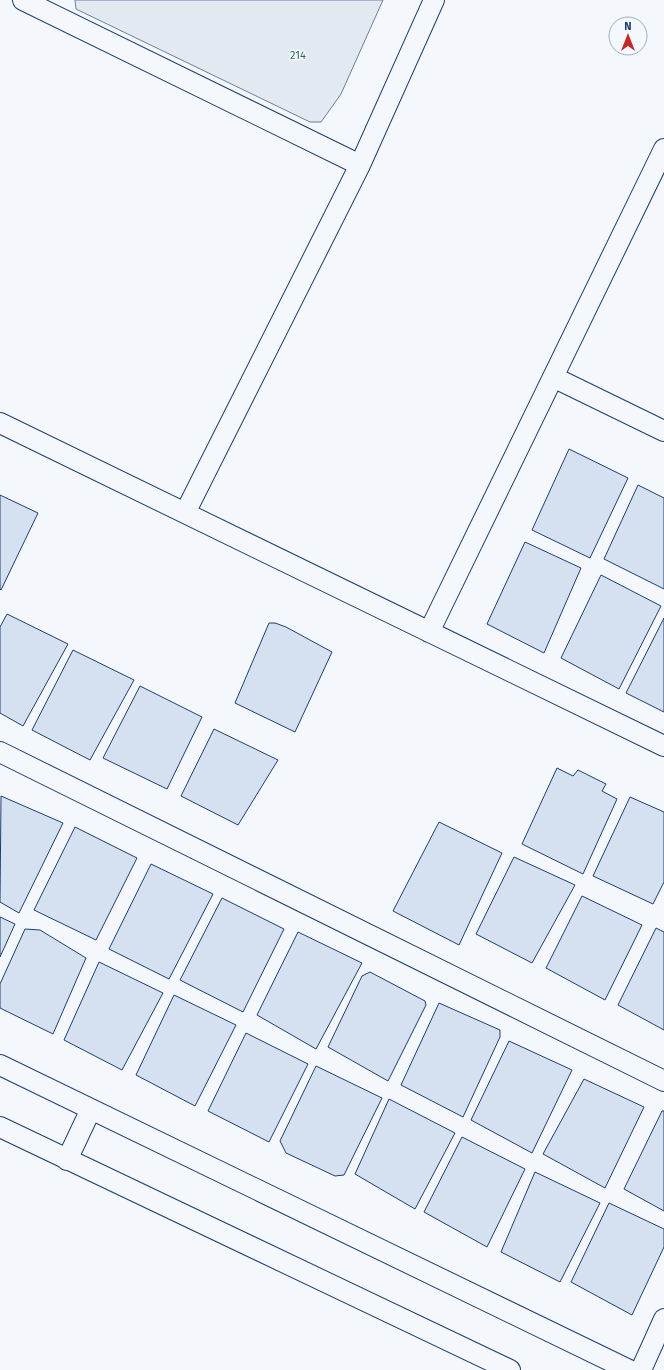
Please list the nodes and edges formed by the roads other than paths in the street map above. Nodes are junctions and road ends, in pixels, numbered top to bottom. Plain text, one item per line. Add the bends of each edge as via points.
1 (23, 0) edge
2 (434, 0) edge
3 (664, 149) edge
4 (360, 165) junction
5 (553, 377) junction
6 (0, 423) edge
7 (664, 431) edge
8 (185, 513) junction
9 (429, 632) junction
10 (664, 746) edge
11 (0, 752) edge
12 (0, 1066) edge
13 (664, 1081) edge
14 (91, 1109) junction
15 (0, 1128) edge
16 (67, 1160) junction
17 (664, 1319) edge
18 (510, 1370) edge
19 (629, 1370) edge
20 (641, 1370) edge

1 - 4 street
2 - 4 street
3 - 5 street
4 - 8 street
5 - 7 street
5 - 9 street
6 - 8 street
8 - 9 street
9 - 10 street
11 - 13 street
12 - 14 street
14 - 16 street
14 - 19 street
15 - 16 street
16 - 18 street
17 - 20 street

